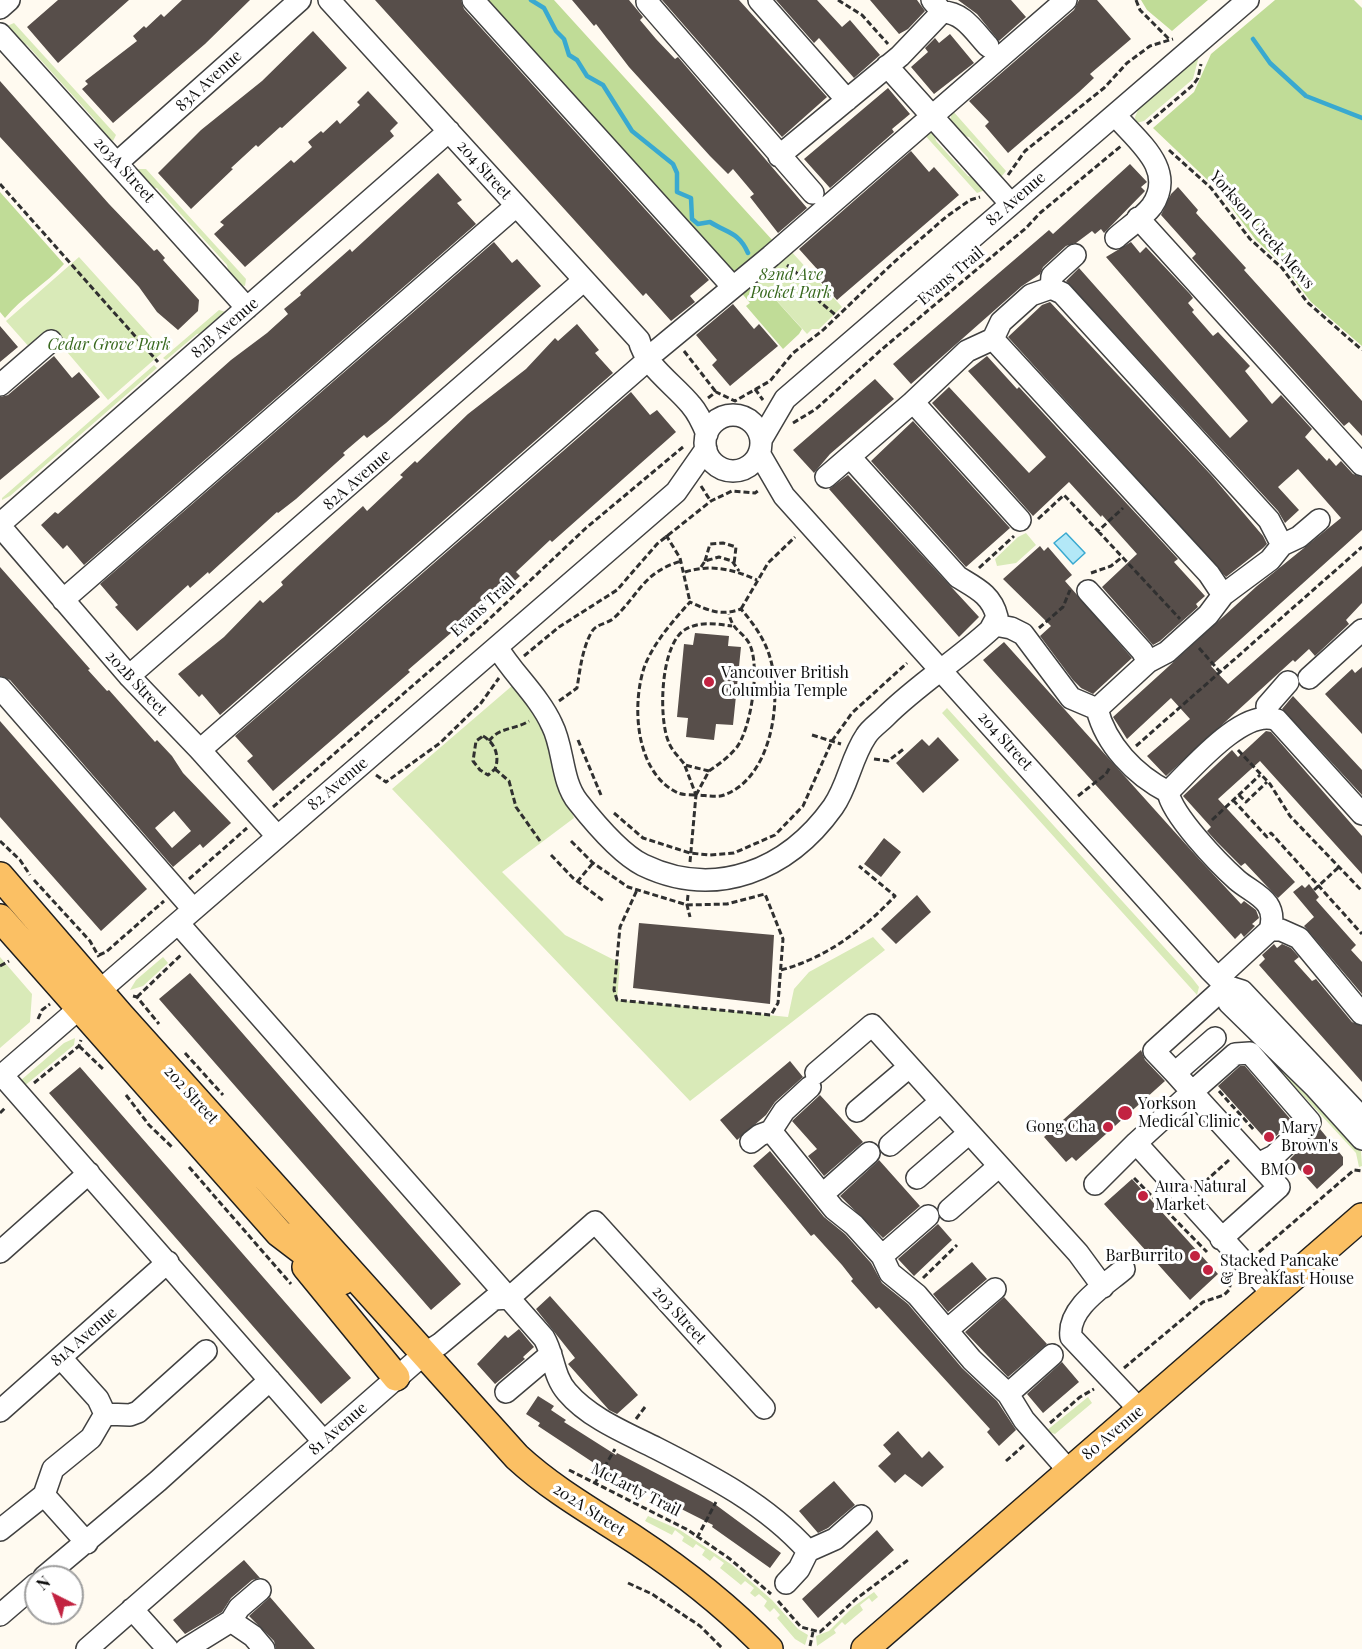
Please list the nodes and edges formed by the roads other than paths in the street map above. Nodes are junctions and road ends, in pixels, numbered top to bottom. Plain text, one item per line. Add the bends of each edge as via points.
1 (9, 0) edge
2 (300, 0) edge
3 (329, 0) edge
4 (473, 0) edge
5 (759, 0) edge
6 (1066, 0) edge
7 (1248, 0) edge
8 (646, 1) edge
9 (937, 6) edge
10 (0, 8) edge
11 (0, 34) edge
12 (988, 46) dead end
13 (894, 61) junction
14 (847, 100) junction
15 (1115, 115) junction
16 (931, 116) junction
17 (449, 131) junction
18 (779, 156) junction
19 (118, 162) junction
20 (813, 194) dead end
21 (1010, 203) junction
22 (516, 206) junction
23 (1138, 218) junction
24 (1116, 238) dead end
25 (1075, 255) dead end
26 (583, 281) junction
27 (732, 286) junction
28 (1051, 288) junction
29 (248, 308) junction
30 (993, 339) junction
31 (51, 341) dead end
32 (648, 350) junction
33 (0, 385) edge
34 (775, 401) junction
35 (914, 402) junction
36 (737, 417) junction
37 (701, 442) junction
38 (760, 447) junction
39 (850, 457) junction
40 (1362, 465) edge
41 (734, 470) junction
42 (826, 477) dead end
43 (676, 492) junction
44 (784, 496) junction
45 (1319, 520) dead end
46 (0, 525) edge
47 (1023, 528) road end
48 (1282, 545) junction
49 (1088, 591) dead end
50 (1223, 595) junction
51 (63, 600) junction
52 (995, 625) junction
53 (1358, 641) edge
54 (497, 647) junction
55 (1148, 662) junction
56 (941, 669) junction
57 (129, 676) junction
58 (1309, 678) dead end
59 (1288, 682) dead end
60 (0, 688) edge
61 (1097, 709) junction
62 (1268, 716) junction
63 (200, 750) junction
64 (1168, 792) junction
65 (1362, 814) edge
66 (277, 836) junction
67 (0, 876) edge
68 (186, 916) junction
69 (0, 918) edge
70 (1270, 930) junction
71 (1222, 982) junction
72 (99, 991) junction
73 (78, 1009) junction
74 (1362, 1014) edge
75 (1215, 1038) dead end
76 (909, 1067) junction
77 (1175, 1073) junction
78 (1, 1076) edge
79 (1192, 1092) junction
80 (940, 1102) junction
81 (857, 1111) dead end
82 (1362, 1118) edge
83 (771, 1131) junction
84 (968, 1134) junction
85 (1362, 1139) edge
86 (751, 1142) dead end
87 (1136, 1143) junction
88 (890, 1145) dead end
89 (869, 1153) dead end
90 (1258, 1164) junction
91 (998, 1167) junction
92 (89, 1173) junction
93 (917, 1178) dead end
94 (1095, 1184) dead end
95 (823, 1194) junction
96 (949, 1210) dead end
97 (928, 1216) dead end
98 (1362, 1217) edge
99 (595, 1222) joint
100 (279, 1233) junction
101 (1215, 1246) junction
102 (0, 1252) edge
103 (882, 1256) junction
104 (168, 1262) junction
105 (1124, 1269) dead end
106 (1102, 1287) junction
107 (995, 1289) dead end
108 (1272, 1293) junction
109 (509, 1298) junction
110 (385, 1312) junction
111 (947, 1330) junction
112 (206, 1351) dead end
113 (424, 1354) junction
114 (551, 1354) junction
115 (1052, 1355) dead end
116 (61, 1358) junction
117 (396, 1377) junction
118 (270, 1380) junction
119 (506, 1392) dead end
120 (1008, 1394) junction
121 (764, 1408) dead end
122 (1140, 1410) junction
123 (0, 1411) edge
124 (105, 1414) junction
125 (324, 1442) junction
126 (1069, 1471) junction
127 (44, 1495) junction
128 (861, 1516) dead end
129 (0, 1530) edge
130 (87, 1543) junction
131 (808, 1551) junction
132 (59, 1565) edge
133 (786, 1583) dead end
134 (260, 1590) dead end
135 (24, 1594) edge
136 (132, 1609) junction
137 (0, 1615) edge
138 (231, 1621) junction
139 (87, 1649) edge
140 (168, 1649) edge
141 (186, 1649) edge
142 (264, 1649) edge
143 (769, 1649) edge
144 (865, 1649) edge

1 - 10 street
2 - 19 street, 83A Avenue
3 - 17 street, 204 Street
4 - 27 street
5 - 14 street
6 - 16 street
7 - 15 street, 82 Avenue
8 - 18 street
9 - 12 street via 961,17
9 - 13 street
11 - 19 street, 203A Street
13 - 14 street
13 - 16 street
14 - 18 street
15 - 21 street, 82 Avenue
15 - 23 street via 1142,130 1160,171 1161,184 1151,206
16 - 21 street
16 - 27 street
17 - 22 street, 204 Street
17 - 29 street, 82B Avenue
18 - 20 street
19 - 29 street, 203A Street
21 - 34 street, 82 Avenue
22 - 26 street, 204 Street
22 - 51 street
23 - 24 street
23 - 40 street
25 - 28 street via 1053,276
26 - 32 street, 204 Street
26 - 57 street, 82A Avenue
27 - 32 street
28 - 30 street via 1031,295 1001,322
28 - 48 street via 1062,293 1269,520
29 - 46 street, 82B Avenue
30 - 35 street via 967,351
30 - 50 street via 1209,574
31 - 33 street
32 - 36 street, 204 Street via 700,396
32 - 37 street, 204 Street via 691,405
32 - 63 street
34 - 36 street, 82 Avenue
34 - 38 street, 82 Avenue
35 - 39 street
35 - 47 street
36 - 37 street via 717,421
36 - 38 street via 753,423
37 - 41 street via 711,461
37 - 43 street, 82 Avenue
38 - 41 street via 750,465
38 - 44 street, 204 Street
39 - 42 street
39 - 52 street via 964,581 981,590 995,609
41 - 43 street, 82 Avenue
41 - 44 street, 204 Street
43 - 54 street, 82 Avenue
44 - 56 street, 204 Street
45 - 48 street
46 - 51 street, 202B Street
48 - 50 street via 1270,560
49 - 55 street
50 - 55 street via 1167,652
51 - 57 street, 202B Street
52 - 56 street
52 - 61 street via 1023,634 1071,698
53 - 58 street
54 - 56 street via 554,727 577,801 611,839 642,864 691,879 720,880 757,872 812,834 834,805 853,747
54 - 66 street, 82 Avenue
55 - 61 street
56 - 71 street, 204 Street
57 - 63 street, 202B Street
59 - 62 street via 1267,706
60 - 68 street
61 - 64 street via 1102,729 1114,745 1141,775
62 - 64 street via 1245,722
62 - 65 street via 1277,720
63 - 66 street, 202B Street
64 - 70 street via 1174,810 1184,822 1238,881 1262,896 1270,913
66 - 68 street, 82 Avenue
67 - 72 main road, 202 Street
68 - 72 street, 82 Avenue
68 - 109 street via 195,942
69 - 73 main road, 202 Street
70 - 71 street
70 - 74 street via 1278,929 1299,938
71 - 77 street via 1154,1051
71 - 82 street, 204 Street via 1242,991
71 - 85 street, 204 Street via 1229,1003
72 - 73 street, 82 Avenue
72 - 110 main road, 202 Street
73 - 78 street, 82 Avenue
73 - 100 main road, 202 Street
75 - 77 street
76 - 80 street
76 - 81 street
76 - 83 street via 872,1025 783,1111
77 - 79 street
78 - 92 street
79 - 87 street
79 - 90 street
79 - 90 street via 1235,1054 1250,1053 1310,1122 1274,1156
80 - 84 street
80 - 88 street
83 - 86 street
83 - 95 street
84 - 91 street
84 - 93 street
87 - 94 street
87 - 101 street via 1186,1199
89 - 95 street
90 - 101 street via 1279,1187
91 - 96 street
91 - 106 street via 1078,1254
92 - 102 street
92 - 104 street
95 - 103 street
97 - 103 street
98 - 108 main road, 80 Avenue
99 - 109 street, 81 Avenue
99 - 121 street, 203 Street
100 - 110 main road, 202 Street
100 - 117 main road
101 - 108 street
103 - 111 street via 890,1273
104 - 116 street, 81A Avenue
104 - 118 street
105 - 106 street
106 - 122 street via 1081,1306 1069,1326 1071,1337
107 - 111 street
108 - 122 main road, 80 Avenue
109 - 113 street, 81 Avenue via 494,1299
109 - 114 street via 544,1338
110 - 113 main road, 202 Street
111 - 120 street
112 - 124 street via 138,1412
113 - 117 street, 81 Avenue
113 - 143 main road, 202A Street via 539,1478 672,1565
114 - 119 street
114 - 131 street via 560,1383 578,1403 624,1432 726,1485 774,1518
115 - 120 street
116 - 123 street, 81A Avenue
116 - 124 street via 98,1399
117 - 125 street, 81 Avenue
118 - 125 street
118 - 130 street
120 - 126 street via 1024,1420
122 - 126 main road, 80 Avenue
124 - 127 street via 91,1438 53,1469
125 - 136 street, 81 Avenue
126 - 144 main road, 80 Avenue
127 - 129 street
127 - 130 street
128 - 131 street via 835,1539
130 - 132 street
131 - 133 street via 800,1569
134 - 138 street via 239,1608
135 - 137 street
136 - 139 street, 81 Avenue
136 - 140 street
138 - 141 street
138 - 142 street

